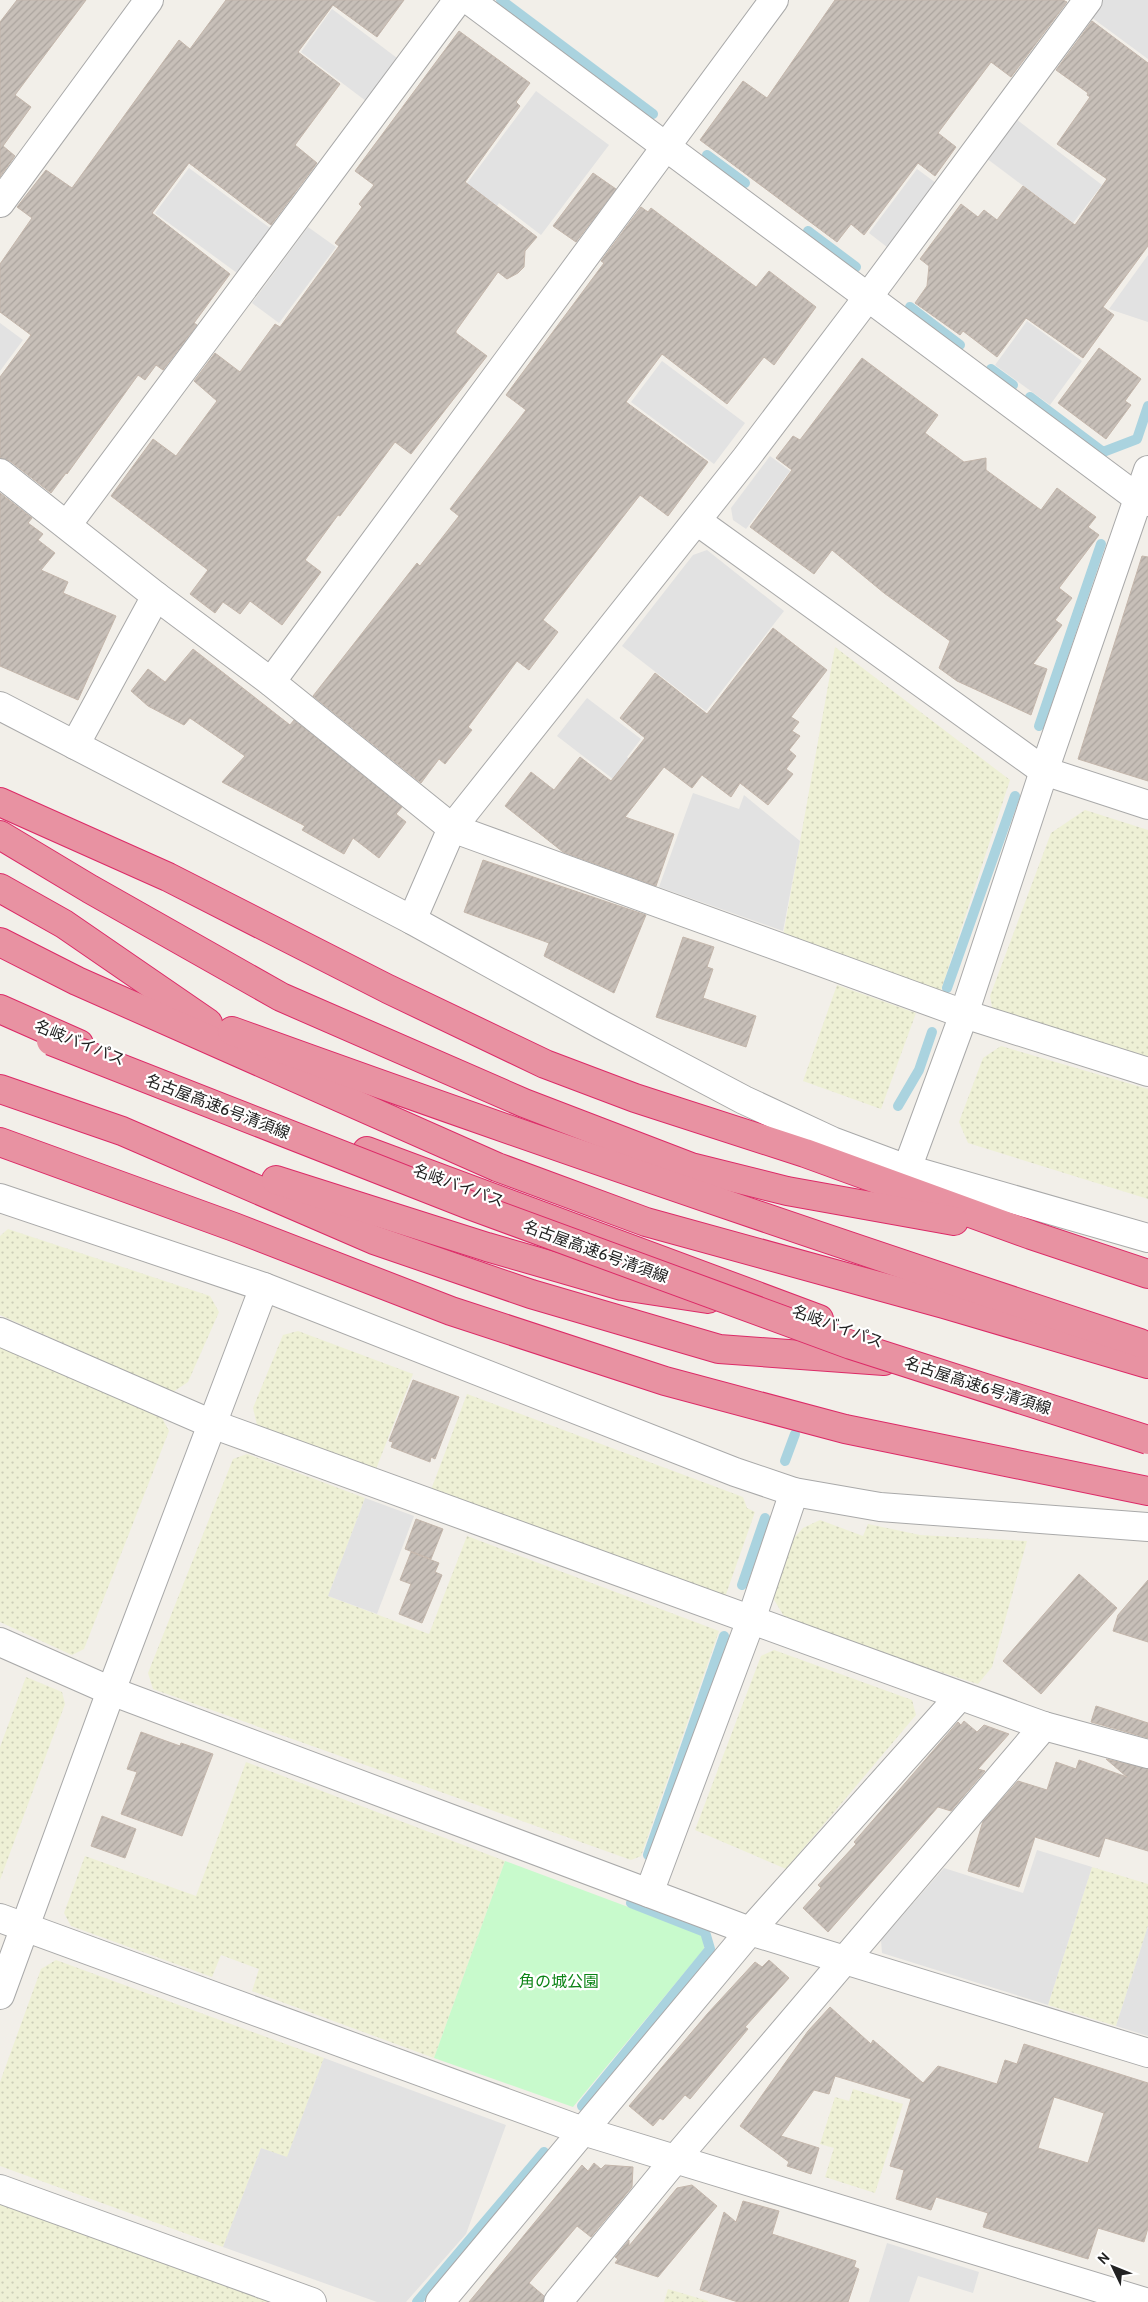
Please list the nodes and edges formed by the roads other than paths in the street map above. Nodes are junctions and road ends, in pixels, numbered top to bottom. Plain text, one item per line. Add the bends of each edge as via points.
1 (149, 0) edge
2 (458, 0) edge
3 (468, 0) edge
4 (774, 0) edge
5 (1088, 0) edge
6 (664, 146) junction
7 (0, 203) edge
8 (868, 297) junction
9 (1148, 470) edge
10 (0, 473) edge
11 (1144, 500) edge
12 (697, 521) junction
13 (68, 524) junction
14 (156, 596) junction
15 (272, 682) junction
16 (0, 706) edge
17 (75, 745) junction
18 (1044, 771) junction
19 (0, 802) edge
20 (1148, 805) edge
21 (0, 818) edge
22 (452, 828) junction
23 (0, 835) edge
24 (0, 888) edge
25 (90, 889) junction
26 (412, 920) junction
27 (0, 935) edge
28 (0, 942) edge
29 (0, 1009) edge
30 (964, 1014) junction
31 (0, 1022) edge
32 (208, 1023) junction
33 (1148, 1072) edge
34 (0, 1088) edge
35 (0, 1142) edge
36 (907, 1169) junction
37 (0, 1198) edge
38 (1032, 1235) junction
39 (1148, 1238) edge
40 (1148, 1274) edge
41 (264, 1287) junction
42 (739, 1304) junction
43 (0, 1332) edge
44 (1148, 1345) edge
45 (1148, 1364) edge
46 (946, 1366) junction
47 (212, 1424) junction
48 (1148, 1429) edge
49 (1148, 1440) edge
50 (1148, 1491) edge
51 (794, 1492) junction
52 (1148, 1527) edge
53 (751, 1620) junction
54 (0, 1642) edge
55 (111, 1691) junction
56 (960, 1696) junction
57 (1044, 1726) junction
58 (1148, 1754) edge
59 (649, 1893) junction
60 (12, 1923) edge
61 (750, 1931) junction
62 (845, 1961) junction
63 (0, 1995) edge
64 (1148, 2053) edge
65 (583, 2131) junction
66 (676, 2157) junction
67 (0, 2189) edge
68 (312, 2302) edge
69 (440, 2302) edge
70 (558, 2302) edge
71 (1145, 2302) edge

1 - 7 street
2 - 13 street
3 - 6 street
4 - 6 street
5 - 8 street
6 - 8 street
6 - 15 street
8 - 11 street
8 - 12 street
9 - 11 street
10 - 13 street
11 - 18 street
12 - 18 street
12 - 22 street
13 - 14 street
14 - 15 street
14 - 17 street
15 - 22 street
16 - 17 street
17 - 26 street
18 - 20 street
18 - 30 street
19 - 38 highway via 168,877 388,989 545,1064
21 - 25 highway
22 - 26 street
22 - 30 street
23 - 25 highway
24 - 32 highway via 64,924
25 - 38 highway via 281,997 524,1104 691,1167 787,1191
26 - 36 street via 744,1100 832,1141
27 - 32 highway
28 - 45 highway via 77,981 497,1167 646,1222
29 - 46 highway, 名岐バイパス via 76,1043
30 - 33 street
30 - 36 street
31 - 42 highway, 名古屋高速6号清須線, bridge via 472,1206
32 - 44 highway via 506,1130 874,1256
34 - 42 highway, bridge via 344,1202 622,1286
34 - 46 highway via 122,1131 374,1240 550,1299 719,1349
35 - 50 highway via 234,1227 451,1311 665,1381 845,1429
36 - 39 street
37 - 41 street
38 - 40 highway
41 - 47 street
41 - 51 street
42 - 49 highway, 名古屋高速6号清須線, bridge via 851,1344
43 - 47 street
46 - 48 highway, 名岐バイパス
47 - 53 street
47 - 55 street
51 - 52 street via 880,1507
51 - 53 street
53 - 56 street
53 - 59 street
54 - 55 street
55 - 59 street
55 - 60 street
56 - 57 street
56 - 61 street
57 - 58 street
57 - 62 street
59 - 61 street
60 - 63 street
60 - 65 street
61 - 62 street
61 - 65 street
62 - 64 street
62 - 66 street
65 - 66 street
65 - 69 street
66 - 70 street
66 - 71 street
67 - 68 street

